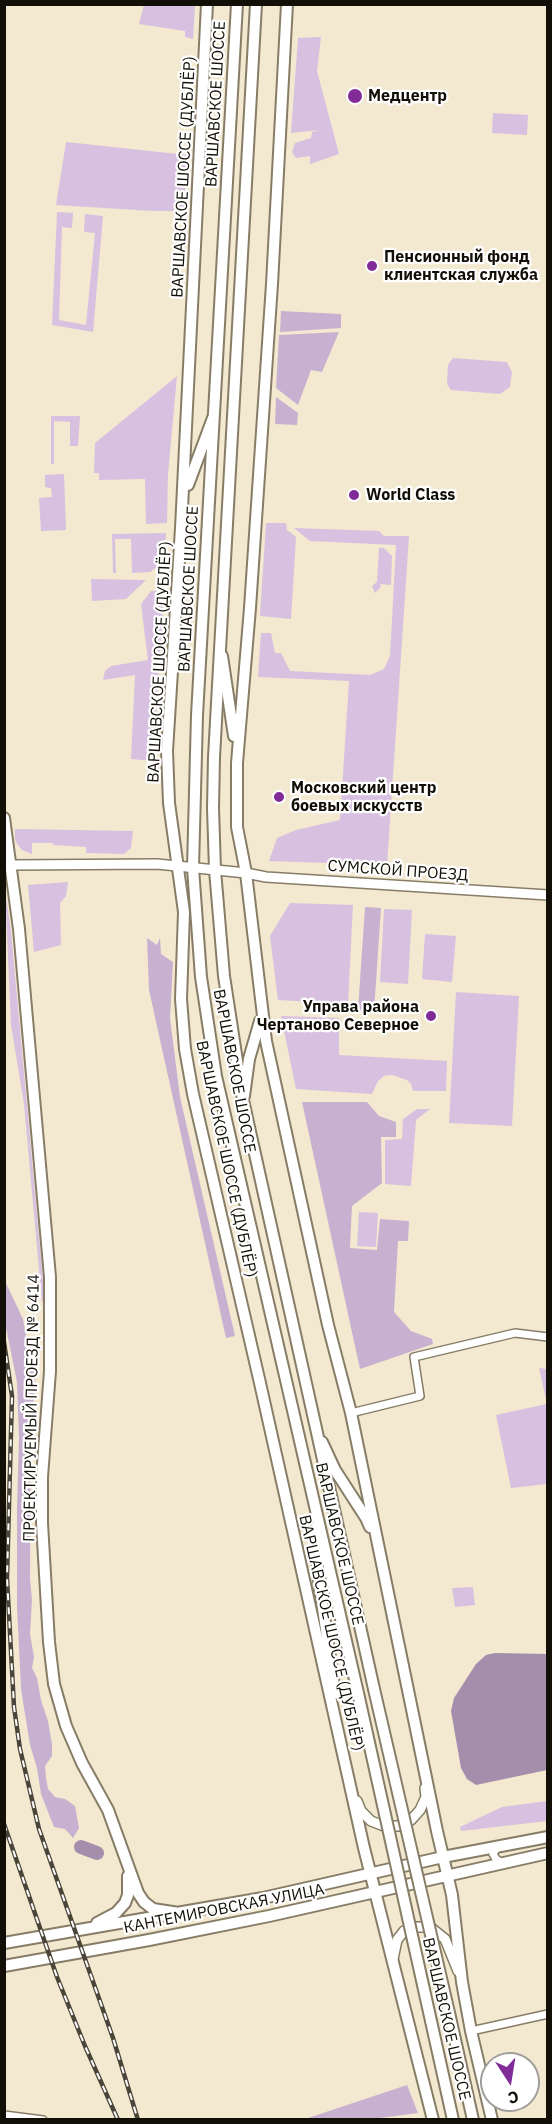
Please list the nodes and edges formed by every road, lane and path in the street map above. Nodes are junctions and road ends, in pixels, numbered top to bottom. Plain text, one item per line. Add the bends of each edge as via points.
1 (207, 4) edge
2 (237, 4) edge
3 (256, 4) edge
4 (287, 4) edge
5 (214, 415) junction
6 (181, 528) junction
7 (220, 646) junction
8 (237, 763) junction
9 (4, 818) edge
10 (8, 865) edge
11 (179, 867) junction
12 (193, 868) junction
13 (215, 870) junction
14 (246, 873) junction
15 (548, 890) edge
16 (534, 894) junction
17 (548, 895) edge
18 (262, 1013) junction
19 (243, 1100) junction
20 (548, 1337) edge
21 (351, 1413) junction
22 (320, 1437) junction
23 (317, 1518) junction
24 (380, 1550) junction
25 (343, 1755) junction
26 (423, 1764) junction
27 (349, 1780) junction
28 (548, 1837) edge
29 (501, 1845) junction
30 (548, 1853) edge
31 (443, 1857) junction
32 (502, 1863) junction
33 (128, 1866) junction
34 (370, 1874) junction
35 (447, 1874) junction
36 (314, 1887) junction
37 (375, 1893) junction
38 (317, 1906) junction
39 (179, 1913) junction
40 (89, 1927) junction
41 (4, 1943) edge
42 (393, 1962) junction
43 (4, 1966) edge
44 (462, 1982) junction
45 (548, 2014) edge
46 (471, 2031) junction
47 (4, 2115) edge
48 (43, 2120) edge
49 (433, 2120) edge
50 (453, 2120) edge
51 (473, 2120) edge
52 (492, 2120) edge

1 - 6 main road, ВАРШАВСКОЕ ШОССЕ (ДУБЛЁР)
2 - 5 main road, ВАРШАВСКОЕ ШОССЕ
3 - 7 main road, ВАРШАВСКОЕ ШОССЕ
4 - 8 main road via 272,284
5 - 6 main road via 190,476
5 - 12 main road, ВАРШАВСКОЕ ШОССЕ via 197,715
6 - 11 main road, ВАРШАВСКОЕ ШОССЕ (ДУБЛЁР) via 167,751
7 - 8 main road
7 - 13 main road, ВАРШАВСКОЕ ШОССЕ via 213,808
8 - 14 main road via 237,827
9 - 10 main road, ПРОЕКТИРУЕМЫЙ ПРОЕЗД № 6414
10 - 11 street, СУМСКОЙ ПРОЕЗД
10 - 33 main road, ПРОЕКТИРУЕМЫЙ ПРОЕЗД № 6414 via 50,1277 50,1371 42,1523 54,1684 66,1726 108,1810
11 - 12 street, СУМСКОЙ ПРОЕЗД
11 - 25 main road, ВАРШАВСКОЕ ШОССЕ (ДУБЛЁР) via 184,912 181,999 193,1095
12 - 13 street, СУМСКОЙ ПРОЕЗД
12 - 23 main road, ВАРШАВСКОЕ ШОССЕ via 201,977 216,1076
13 - 14 street, СУМСКОЙ ПРОЕЗД
13 - 19 main road, ВАРШАВСКОЕ ШОССЕ via 224,976
14 - 16 street, СУМСКОЙ ПРОЕЗД
14 - 18 main road
15 - 16 street
16 - 17 street, СУМСКОЙ ПРОЕЗД
18 - 19 main road
18 - 21 main road via 328,1325
19 - 22 main road, ВАРШАВСКОЕ ШОССЕ
20 - 21 street via 515,1333 414,1357 420,1396
21 - 24 main road
22 - 24 main road
22 - 51 main road, ВАРШАВСКОЕ ШОССЕ, bridge
23 - 25 main road via 318,1573
23 - 50 main road, ВАРШАВСКОЕ ШОССЕ, bridge
24 - 26 main road
25 - 27 main road, ВАРШАВСКОЕ ШОССЕ (ДУБЛЁР)
26 - 27 street via 424,1804 416,1815 398,1826 377,1824 365,1816
26 - 31 main road
27 - 34 main road, ВАРШАВСКОЕ ШОССЕ (ДУБЛЁР)
28 - 29 main road, КАНТЕМИРОВСКАЯ УЛИЦА
29 - 31 main road, КАНТЕМИРОВСКАЯ УЛИЦА
29 - 32 street via 493,1854
30 - 32 main road, КАНТЕМИРОВСКАЯ УЛИЦА
31 - 34 main road, КАНТЕМИРОВСКАЯ УЛИЦА
31 - 35 main road
32 - 35 main road, КАНТЕМИРОВСКАЯ УЛИЦА
33 - 39 main road, ПРОЕКТИРУЕМЫЙ ПРОЕЗД № 6414 via 138,1893 148,1906
33 - 40 main road, ПРОЕКТИРУЕМЫЙ ПРОЕЗД № 6414 via 125,1903 116,1913
34 - 36 main road, КАНТЕМИРОВСКАЯ УЛИЦА
34 - 37 main road, ВАРШАВСКОЕ ШОССЕ (ДУБЛЁР)
35 - 37 main road, КАНТЕМИРОВСКАЯ УЛИЦА
35 - 44 main road
36 - 38 main road via 320,1888 325,1896
36 - 39 main road, КАНТЕМИРОВСКАЯ УЛИЦА
37 - 38 main road, КАНТЕМИРОВСКАЯ УЛИЦА
37 - 42 main road, ВАРШАВСКОЕ ШОССЕ (ДУБЛЁР)
38 - 43 main road, КАНТЕМИРОВСКАЯ УЛИЦА
39 - 40 main road, КАНТЕМИРОВСКАЯ УЛИЦА
40 - 41 main road, КАНТЕМИРОВСКАЯ УЛИЦА
42 - 44 street via 395,1946 404,1931 430,1926 445,1939
42 - 49 main road, ВАРШАВСКОЕ ШОССЕ (ДУБЛЁР)
44 - 46 main road
45 - 46 street
46 - 52 main road
47 - 48 street

